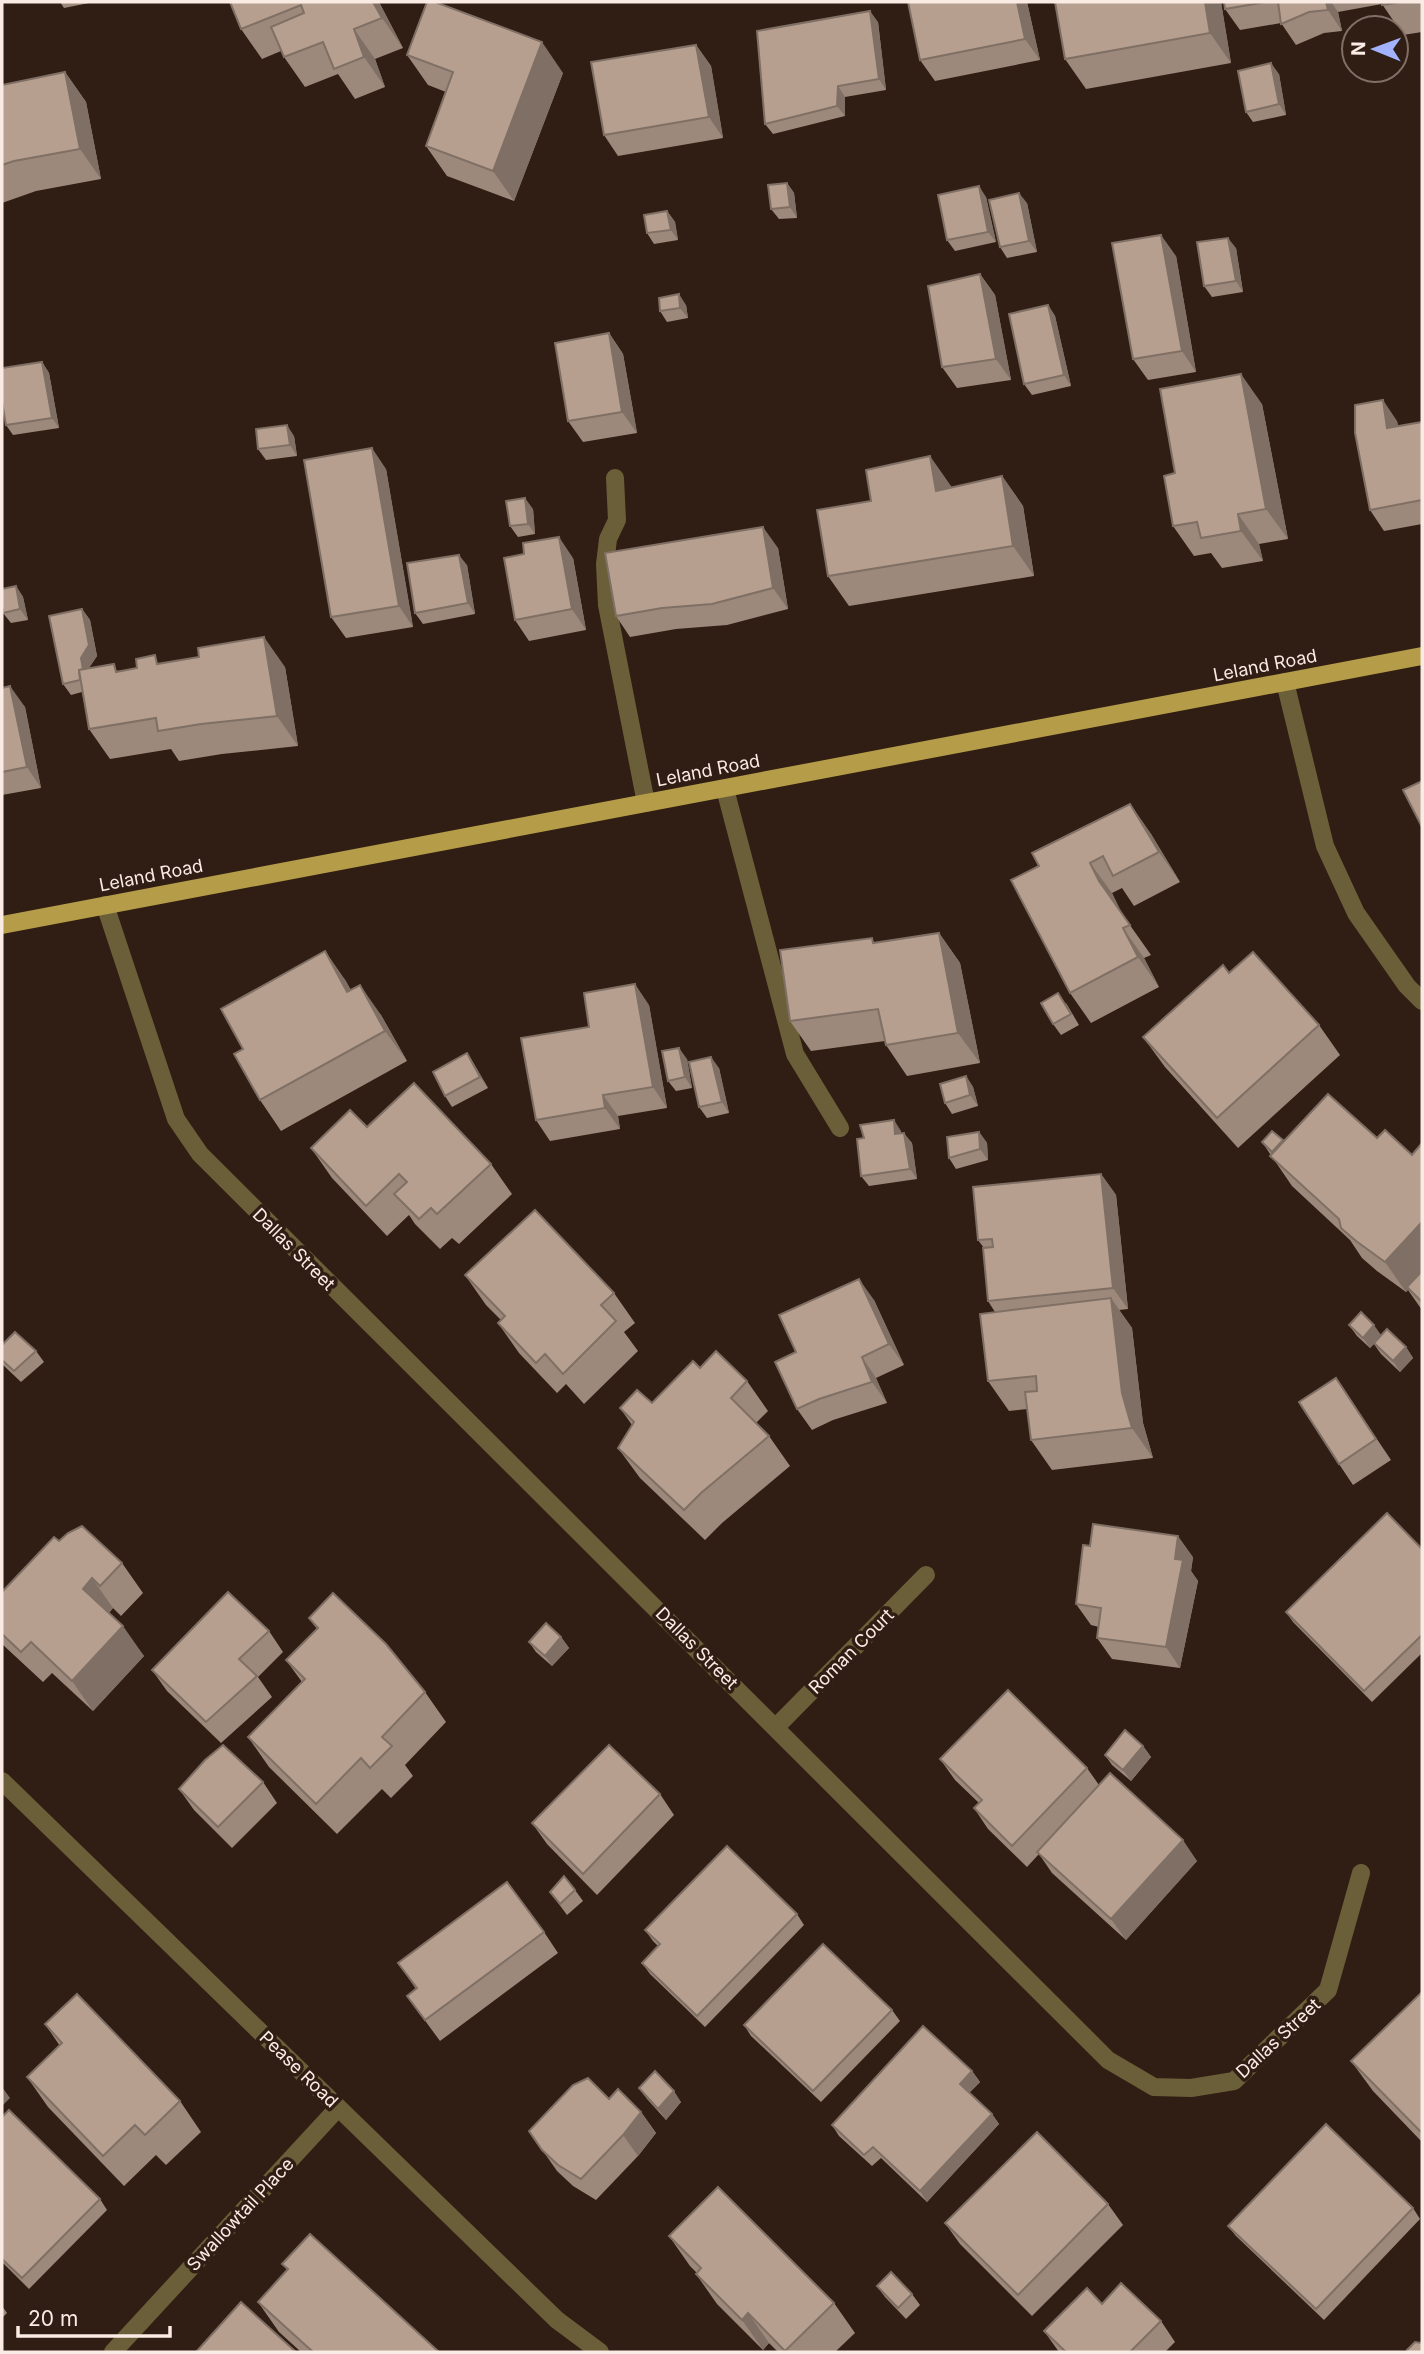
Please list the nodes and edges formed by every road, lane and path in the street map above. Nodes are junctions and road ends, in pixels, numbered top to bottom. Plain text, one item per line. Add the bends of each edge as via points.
1 (615, 478) dead end
2 (1422, 656) edge
3 (1285, 682) junction
4 (724, 789) junction
5 (646, 803) junction
6 (105, 905) junction
7 (2, 925) edge
8 (1422, 1001) edge
9 (840, 1128) dead end
10 (926, 1575) dead end
11 (776, 1727) junction
12 (2, 1781) edge
13 (1361, 1873) dead end
14 (338, 2108) junction
15 (113, 2352) edge
16 (600, 2352) edge

1 - 5 street via 617,520 608,539 605,564 607,605
2 - 3 main road, Leland Road
3 - 4 main road, Leland Road
3 - 8 street via 1325,846 1356,913
4 - 5 main road, Leland Road
4 - 9 street via 795,1054
5 - 6 main road, Leland Road
6 - 7 main road, Leland Road
6 - 11 street, Dallas Street via 176,1118 200,1154
10 - 11 street, Roman Court
11 - 13 street, Dallas Street via 1108,2060 1154,2087 1191,2088 1234,2081 1328,1990
12 - 14 street, Pease Road
14 - 15 street, Swallowtail Place
14 - 16 street, Pease Road via 557,2320

